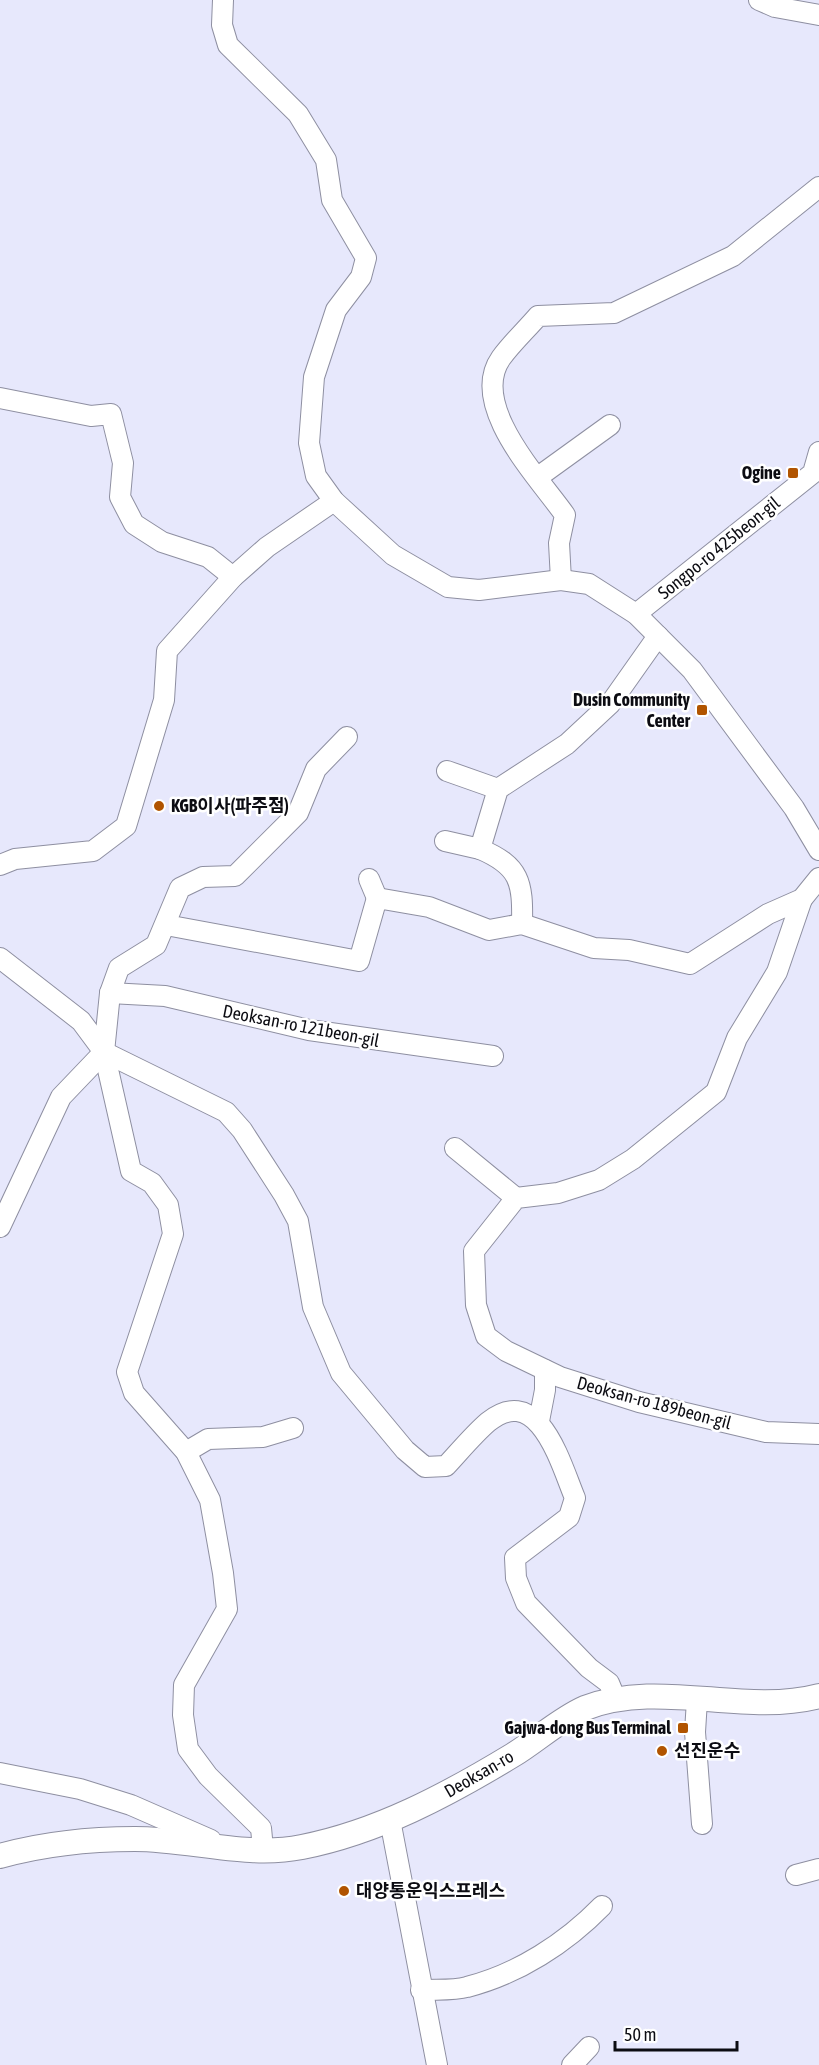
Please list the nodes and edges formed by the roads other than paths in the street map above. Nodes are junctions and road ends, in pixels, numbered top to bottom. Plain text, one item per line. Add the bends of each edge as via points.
1 (223, 0) edge
2 (759, 0) edge
3 (819, 15) edge
4 (819, 187) edge
5 (0, 398) edge
6 (610, 425) dead end
7 (819, 452) edge
8 (816, 475) edge
9 (538, 477) junction
10 (334, 501) junction
11 (233, 577) junction
12 (561, 579) junction
13 (636, 614) junction
14 (658, 636) junction
15 (347, 737) dead end
16 (447, 771) dead end
17 (498, 789) junction
18 (445, 842) dead end
19 (480, 849) junction
20 (819, 850) edge
21 (0, 865) edge
22 (819, 878) edge
23 (369, 879) dead end
24 (377, 898) junction
25 (802, 899) junction
26 (522, 924) junction
27 (166, 925) junction
28 (0, 958) edge
29 (110, 993) junction
30 (104, 1052) junction
31 (493, 1056) dead end
32 (455, 1148) dead end
33 (516, 1198) junction
34 (0, 1227) edge
35 (545, 1370) junction
36 (539, 1421) junction
37 (293, 1428) dead end
38 (819, 1434) edge
39 (186, 1452) junction
40 (819, 1696) edge
41 (616, 1700) junction
42 (698, 1700) junction
43 (0, 1773) edge
44 (390, 1820) junction
45 (702, 1824) dead end
46 (253, 1849) junction
47 (0, 1856) edge
48 (819, 1869) edge
49 (796, 1875) dead end
50 (602, 1906) dead end
51 (421, 1990) junction
52 (589, 2047) dead end
53 (437, 2065) edge
54 (572, 2065) edge

1 - 10 street via 222,25 228,45 298,114 326,160 332,200 366,258 361,277 336,310 314,377 309,443 316,476
2 - 3 street
4 - 9 street via 733,256 614,313 538,316 500,359 491,389 502,428
5 - 11 street via 91,416 111,414 123,463 120,496 134,524 162,542 208,557
6 - 9 street
7 - 8 street, Songpo-ro 425beon-gil
8 - 13 street, Songpo-ro 425beon-gil
9 - 12 street via 566,515 559,543
10 - 11 street via 267,547
10 - 12 street via 393,555 448,587 479,590
11 - 21 street via 167,651 164,700 126,826 93,851
12 - 13 street via 589,584
13 - 14 street
14 - 17 street via 610,704 567,744
14 - 20 street via 692,670 794,808
15 - 27 street via 316,769 298,813 235,876 203,878 180,888
16 - 17 street
17 - 19 street
18 - 19 street
19 - 26 street via 501,858 518,875
22 - 25 street
23 - 24 street
24 - 26 street via 429,907 489,930
24 - 27 street via 359,962
25 - 26 street via 768,914 690,964 629,950 594,948
25 - 33 street via 777,972 737,1038 716,1092 633,1159 599,1180 558,1193
27 - 29 street via 156,945 119,968
28 - 30 street via 81,1021
29 - 30 street
29 - 31 street, Deoksan-ro 121beon-gil via 165,996 309,1030
30 - 34 street via 61,1097
30 - 36 street via 226,1112 242,1130 298,1221 313,1307 341,1373 371,1412 425,1467 446,1466 489,1421 508,1412
30 - 39 street via 131,1171 152,1183 168,1205 174,1234 127,1372 134,1392
32 - 33 street
33 - 35 street, Deoksan-ro 189beon-gil via 474,1251 476,1305 486,1336 506,1351
35 - 36 street
35 - 38 street, Deoksan-ro 189beon-gil via 639,1402 765,1432
36 - 41 street via 550,1437 575,1498 569,1516 515,1558 516,1578 526,1603 589,1668 609,1683
37 - 39 street via 264,1437 208,1439
39 - 46 street via 210,1500 227,1609 184,1685 188,1749 208,1776 261,1828
40 - 42 street, Deoksan-ro via 769,1704
41 - 42 street, Deoksan-ro
41 - 44 street, Deoksan-ro via 584,1709 425,1805
42 - 45 street via 695,1732
43 - 46 street, Deoksan-ro via 131,1805 198,1836
44 - 46 street, Deoksan-ro via 300,1847
44 - 51 street
46 - 47 street, Deoksan-ro via 135,1839 32,1847
48 - 49 street
50 - 51 street via 577,1931 524,1964 466,1988
51 - 53 street
52 - 54 street

